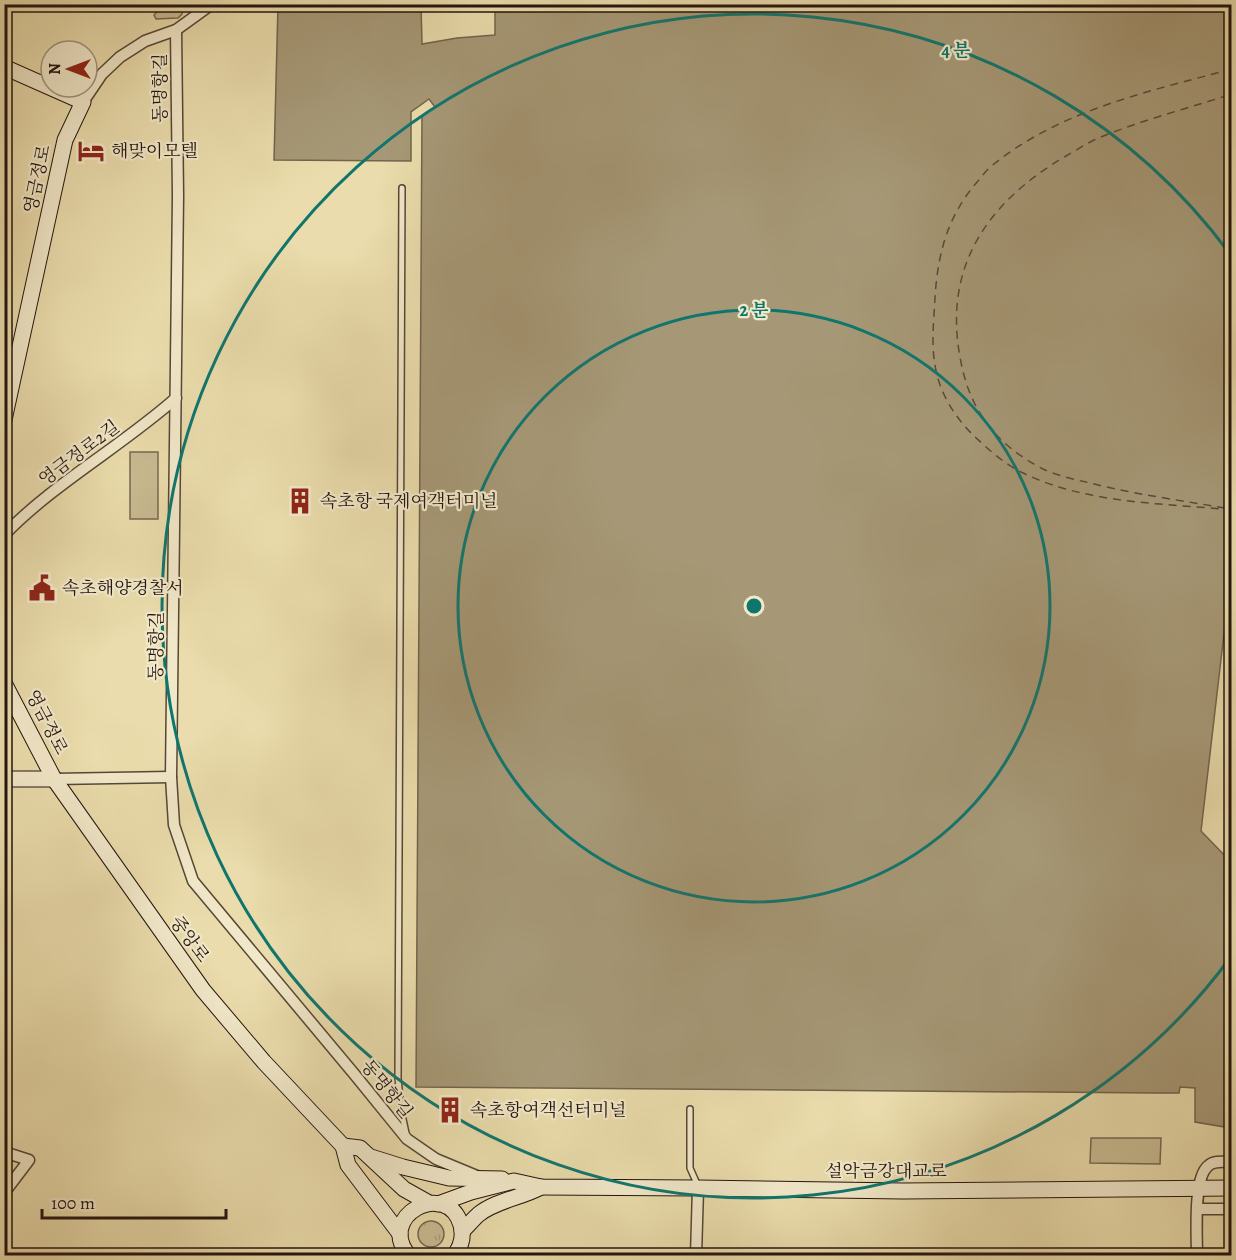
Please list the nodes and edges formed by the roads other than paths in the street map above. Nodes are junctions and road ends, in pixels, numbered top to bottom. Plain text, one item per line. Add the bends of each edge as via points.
1 (212, 4) edge
2 (176, 30) junction
3 (4, 67) edge
4 (83, 102) junction
5 (402, 188) dead end
6 (176, 398) junction
7 (4, 420) edge
8 (4, 535) edge
9 (4, 683) edge
10 (171, 777) junction
11 (4, 779) edge
12 (54, 779) junction
13 (690, 1109) dead end
14 (407, 1139) junction
15 (343, 1146) junction
16 (4, 1152) edge
17 (371, 1157) junction
18 (1232, 1162) edge
19 (483, 1178) junction
20 (514, 1181) junction
21 (541, 1187) junction
22 (1199, 1187) junction
23 (698, 1188) junction
24 (1232, 1188) edge
25 (4, 1193) edge
26 (434, 1203) junction
27 (1198, 1209) junction
28 (1232, 1209) edge
29 (400, 1234) junction
30 (461, 1246) edge
31 (406, 1254) edge
32 (696, 1256) edge
33 (1197, 1256) edge

1 - 2 street, 동명항길
2 - 4 street, 영금정로 via 145,41 120,57 102,74
2 - 6 street, 동명항길
3 - 4 street
4 - 7 street, 영금정로 via 65,140
5 - 14 lane via 398,1078
6 - 8 street, 영금정로2길 via 23,515
6 - 10 street, 동명항길
9 - 12 street, 영금정로
10 - 12 street
10 - 14 street, 동명항길 via 174,825 193,881
11 - 12 street
12 - 15 street, 중앙로 via 203,990
13 - 23 lane via 690,1168
14 - 19 street, 동명항길 via 436,1159
15 - 17 street via 360,1148
15 - 29 street via 348,1165
16 - 25 street via 29,1160
17 - 19 street via 449,1179
17 - 26 street via 404,1190
18 - 22 street via 1208,1166
19 - 20 street
20 - 21 street
20 - 26 street
21 - 23 street, 설악금강대교로
21 - 30 street via 479,1214
22 - 23 street, 설악금강대교로 via 903,1191
22 - 24 street, 설악금강대교로
22 - 27 street
23 - 32 street
26 - 29 street via 412,1210
26 - 30 street via 455,1214
27 - 28 street
27 - 33 street
29 - 31 street

